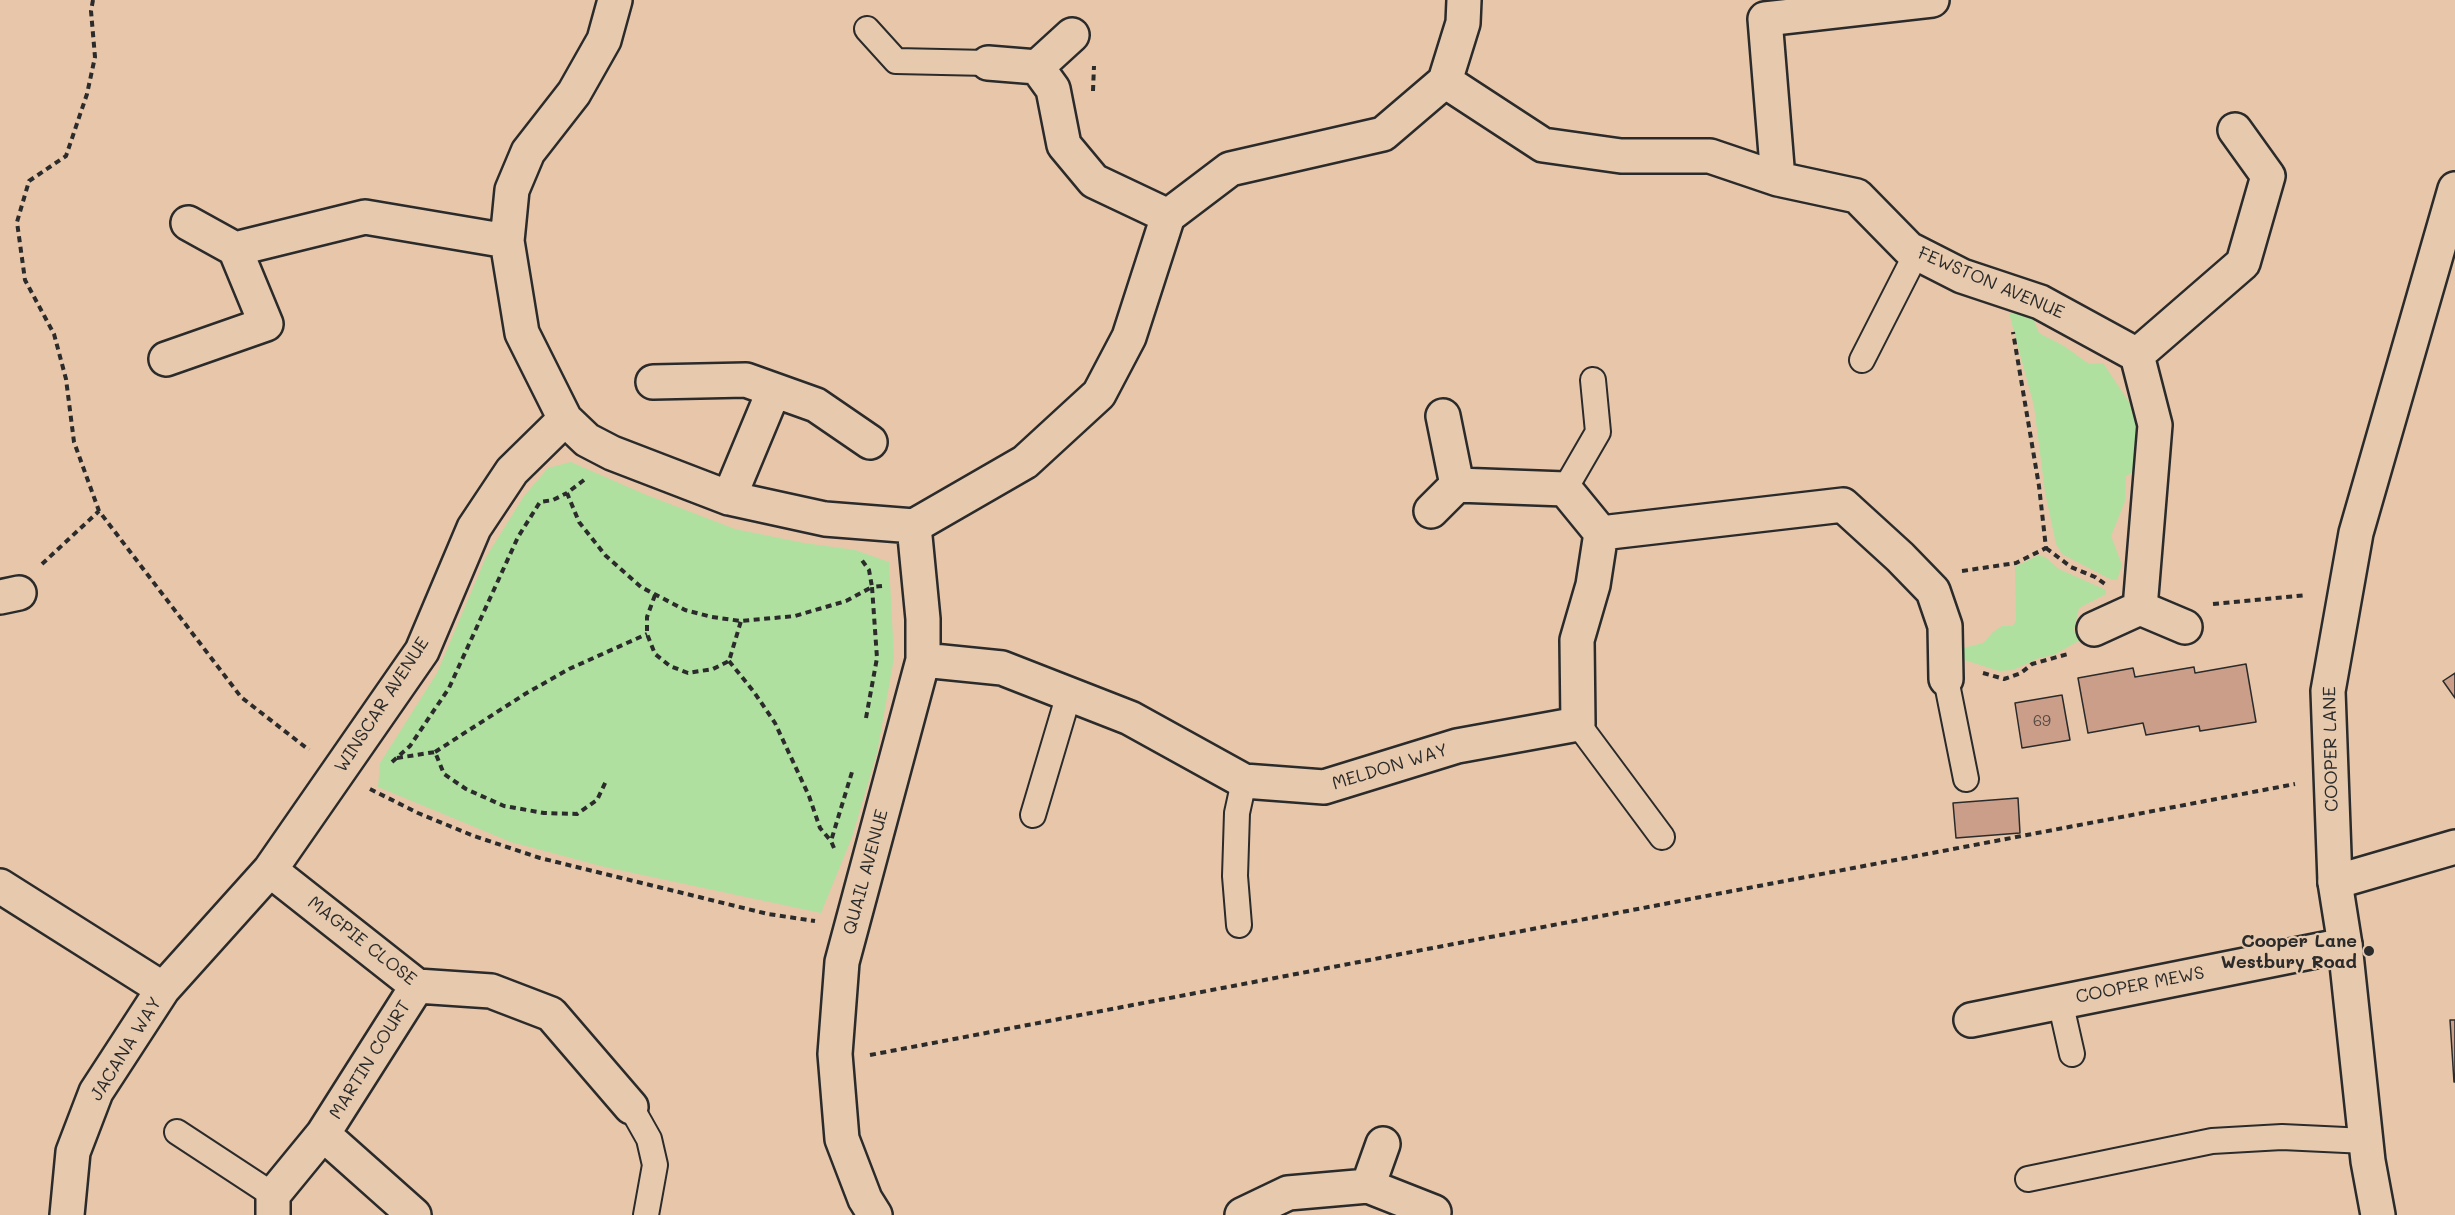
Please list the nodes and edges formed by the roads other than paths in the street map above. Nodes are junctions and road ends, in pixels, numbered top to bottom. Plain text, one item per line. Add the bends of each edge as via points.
1 (615, 0) edge
2 (1464, 0) edge
3 (1932, 0) edge
4 (867, 29) dead end
5 (1072, 35) dead end
6 (988, 63) joint
7 (1037, 67) junction
8 (1445, 81) junction
9 (2235, 130) dead end
10 (1778, 179) junction
11 (2455, 189) edge
12 (1168, 216) junction
13 (188, 223) dead end
14 (507, 241) junction
15 (235, 249) junction
16 (1917, 252) junction
17 (2137, 355) junction
18 (165, 359) dead end
19 (1862, 360) dead end
20 (1593, 380) dead end
21 (653, 382) dead end
22 (774, 390) junction
23 (1443, 416) dead end
24 (565, 419) junction
25 (870, 442) dead end
26 (1457, 485) junction
27 (1565, 489) junction
28 (729, 498) junction
29 (1431, 511) dead end
30 (914, 526) junction
31 (1601, 533) junction
32 (2140, 608) junction
33 (2185, 627) road end
34 (2094, 629) road end
35 (923, 660) junction
36 (1945, 671) joint
37 (1069, 694) junction
38 (1578, 724) junction
39 (1966, 779) dead end
40 (1244, 781) junction
41 (1033, 815) dead end
42 (1662, 837) dead end
43 (2455, 847) edge
44 (270, 870) junction
45 (2335, 882) junction
46 (2, 892) edge
47 (1239, 925) dead end
48 (2345, 945) junction
49 (417, 986) junction
50 (163, 989) junction
51 (2060, 1001) junction
52 (1971, 1020) dead end
53 (2072, 1054) dead end
54 (631, 1107) joint
55 (177, 1132) dead end
56 (323, 1134) junction
57 (2366, 1141) junction
58 (1383, 1144) dead end
59 (2028, 1179) dead end
60 (1368, 1186) junction
61 (273, 1205) edge
62 (1434, 1212) dead end
63 (67, 1215) edge
64 (414, 1215) edge
65 (646, 1215) edge
66 (875, 1215) edge
67 (1242, 1215) edge
68 (2378, 1215) edge

1 - 14 street via 599,49 573,93 528,152 512,190
2 - 8 street via 1463,23
3 - 10 street via 1765,19
4 - 6 lane via 896,61
5 - 7 street
6 - 7 street
7 - 12 street via 1053,89 1064,145 1094,181
8 - 10 street, FEWSTON AVENUE via 1543,145 1621,156 1710,156
8 - 12 street via 1383,134 1230,169
9 - 17 street via 2268,176 2243,262
10 - 16 street, FEWSTON AVENUE via 1857,196 1909,249
11 - 45 street, COOPER LANE via 2356,533 2328,691
12 - 30 street via 1129,337 1099,394 1026,462
13 - 15 street
14 - 15 street via 364,217
14 - 24 street via 522,333
15 - 18 street via 266,324
16 - 17 street, FEWSTON AVENUE via 1962,276 2040,302
16 - 19 lane
17 - 32 street via 2155,425
20 - 27 lane via 1598,432
21 - 22 street via 746,380
22 - 25 street via 816,405
22 - 28 street
23 - 26 street
24 - 28 street via 587,440 612,453
24 - 44 street, WINSCAR AVENUE via 512,471 474,528 422,651
26 - 27 street
26 - 29 street
27 - 31 street
28 - 30 street via 825,519
30 - 35 street, QUAIL AVENUE
31 - 36 street via 1843,505 1932,591 1945,626
31 - 38 street via 1593,585 1577,640
32 - 33 street
32 - 34 street
35 - 37 street, MELDON WAY via 1002,668
35 - 66 street, QUAIL AVENUE via 842,962 835,1062 842,1139
36 - 39 lane
37 - 40 street, MELDON WAY via 1130,718
37 - 41 lane
38 - 40 street, MELDON WAY via 1457,746 1324,787
38 - 42 lane
40 - 47 lane via 1237,813 1234,876
43 - 45 street
44 - 49 street, MAGPIE CLOSE
44 - 50 street, WINSCAR AVENUE
45 - 48 street, COOPER LANE
46 - 50 street
48 - 51 street, COOPER MEWS
48 - 57 street, COOPER LANE
49 - 54 street, MAGPIE CLOSE via 491,991 551,1014
49 - 56 street, MARTIN COURT
50 - 63 street, JACANA WAY via 96,1092 73,1152
51 - 52 street, COOPER MEWS
51 - 53 lane
54 - 65 lane via 649,1139 654,1165
55 - 61 lane
56 - 61 street, MARTIN COURT
56 - 64 street, MARTIN COURT
57 - 59 lane via 2282,1137 2212,1141
57 - 68 street, COOPER LANE
58 - 60 street
60 - 62 street
60 - 67 street via 1288,1193

